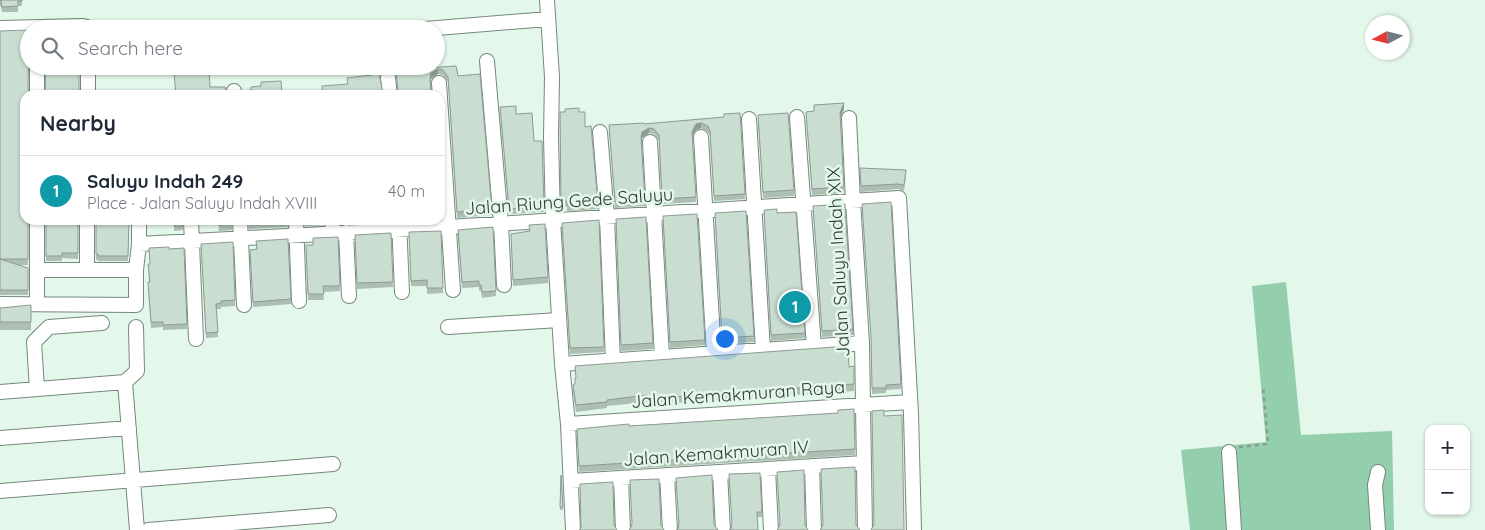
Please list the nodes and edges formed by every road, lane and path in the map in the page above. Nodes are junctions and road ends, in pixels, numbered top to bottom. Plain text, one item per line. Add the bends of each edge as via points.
1 (547, 0) edge
2 (548, 18) junction
3 (445, 27) edge
4 (0, 28) edge
5 (20, 28) edge
6 (487, 61) dead end
7 (37, 75) edge
8 (88, 75) edge
9 (388, 78) dead end
10 (439, 83) dead end
11 (37, 90) edge
12 (88, 90) edge
13 (389, 90) edge
14 (439, 90) edge
15 (797, 117) dead end
16 (850, 118) dead end
17 (748, 119) dead end
18 (600, 132) dead end
19 (701, 137) dead end
20 (650, 142) dead end
21 (445, 169) edge
22 (853, 201) junction
23 (803, 205) junction
24 (755, 208) junction
25 (706, 211) junction
26 (654, 214) junction
27 (607, 217) junction
28 (553, 220) junction
29 (502, 223) junction
30 (37, 225) edge
31 (87, 225) edge
32 (139, 225) edge
33 (191, 225) edge
34 (240, 225) edge
35 (296, 225) edge
36 (335, 225) edge
37 (399, 225) edge
38 (449, 227) junction
39 (339, 233) junction
40 (296, 235) junction
41 (241, 238) junction
42 (192, 241) junction
43 (139, 244) junction
44 (37, 270) junction
45 (87, 270) junction
46 (136, 270) junction
47 (504, 286) dead end
48 (453, 290) dead end
49 (402, 292) dead end
50 (349, 296) dead end
51 (299, 301) dead end
52 (0, 304) edge
53 (37, 304) junction
54 (244, 304) dead end
55 (559, 320) junction
56 (102, 323) dead end
57 (136, 327) dead end
58 (448, 327) dead end
59 (196, 339) dead end
60 (862, 343) junction
61 (814, 347) junction
62 (763, 350) junction
63 (714, 354) junction
64 (662, 357) junction
65 (613, 361) junction
66 (562, 364) junction
67 (125, 382) junction
68 (1263, 386) dead end
69 (36, 389) junction
70 (0, 392) edge
71 (910, 402) junction
72 (862, 405) junction
73 (568, 424) junction
74 (129, 428) junction
75 (0, 438) edge
76 (1230, 452) joint
77 (864, 463) junction
78 (333, 464) dead end
79 (812, 466) junction
80 (768, 469) junction
81 (720, 472) junction
82 (1378, 472) dead end
83 (667, 475) junction
84 (621, 478) junction
85 (133, 480) junction
86 (570, 481) junction
87 (0, 491) edge
88 (328, 515) dead end
89 (137, 530) edge
90 (148, 530) edge
91 (573, 530) edge
92 (623, 530) edge
93 (670, 530) edge
94 (723, 530) edge
95 (771, 530) edge
96 (814, 530) edge
97 (865, 530) edge
98 (914, 530) edge
99 (1234, 530) edge
100 (1378, 530) edge

1 - 2 street
2 - 3 street
2 - 28 street via 552,78
4 - 5 street
6 - 29 street
7 - 11 street
8 - 12 street
9 - 13 street
10 - 14 street
15 - 23 street
16 - 22 street, Jalan Saluyu Indah XIX
17 - 24 street
18 - 27 street
19 - 25 street
20 - 26 street
21 - 38 street
22 - 23 street, Jalan Riung Gede Saluyu
22 - 60 street, Jalan Saluyu Indah XIX
22 - 71 street, Jalan Riung Gede Saluyu via 899,198
23 - 24 street, Jalan Riung Gede Saluyu
23 - 61 street
24 - 25 street, Jalan Riung Gede Saluyu
24 - 62 street
25 - 26 street, Jalan Riung Gede Saluyu
25 - 63 street
26 - 27 street, Jalan Riung Gede Saluyu
26 - 64 street
27 - 28 street, Jalan Riung Gede Saluyu
27 - 65 street
28 - 29 street, Jalan Riung Gede Saluyu
28 - 55 street
29 - 38 street, Jalan Riung Gede Saluyu
29 - 47 street
30 - 44 street
31 - 45 street
32 - 43 street
33 - 42 street
34 - 41 street
35 - 40 street
36 - 39 street
37 - 38 street, Jalan Riung Gede Saluyu
37 - 39 street, Jalan Riung Gede Saluyu
37 - 49 street
38 - 48 street
39 - 40 street, Jalan Riung Gede Saluyu
39 - 50 street
40 - 41 street, Jalan Riung Gede Saluyu
40 - 51 street
41 - 42 street, Jalan Riung Gede Saluyu
41 - 54 street
42 - 43 street, Jalan Riung Gede Saluyu
42 - 59 street
43 - 46 street
44 - 45 street
44 - 53 street
45 - 46 street
46 - 53 street via 136,305
52 - 53 street
55 - 58 street
55 - 66 street
56 - 69 street via 49,327 34,342
57 - 67 street via 137,371
60 - 61 street
60 - 72 street, Jalan Saluyu Indah XIX
61 - 62 street
62 - 63 street
63 - 64 street
64 - 65 street
65 - 66 street
66 - 73 street
67 - 69 street
67 - 74 street
68 - 76 path via 1268,444 1234,448
69 - 70 street
71 - 72 street, Jalan Kemakmuran Raya
71 - 98 street
72 - 73 street, Jalan Kemakmuran Raya
72 - 77 street, Jalan Saluyu Indah XIX
73 - 86 street
74 - 75 street
74 - 85 street
76 - 99 street
77 - 79 street, Jalan Kemakmuran IV
77 - 97 street, Jalan Saluyu Indah XIX
78 - 85 street
79 - 80 street, Jalan Kemakmuran IV
79 - 96 street
80 - 81 street, Jalan Kemakmuran IV
80 - 95 street
81 - 83 street, Jalan Kemakmuran IV
81 - 94 street
82 - 100 street via 1375,485
83 - 84 street, Jalan Kemakmuran IV
83 - 93 street
84 - 86 street, Jalan Kemakmuran IV
84 - 92 street
85 - 87 street
85 - 89 street
86 - 91 street
88 - 90 street

